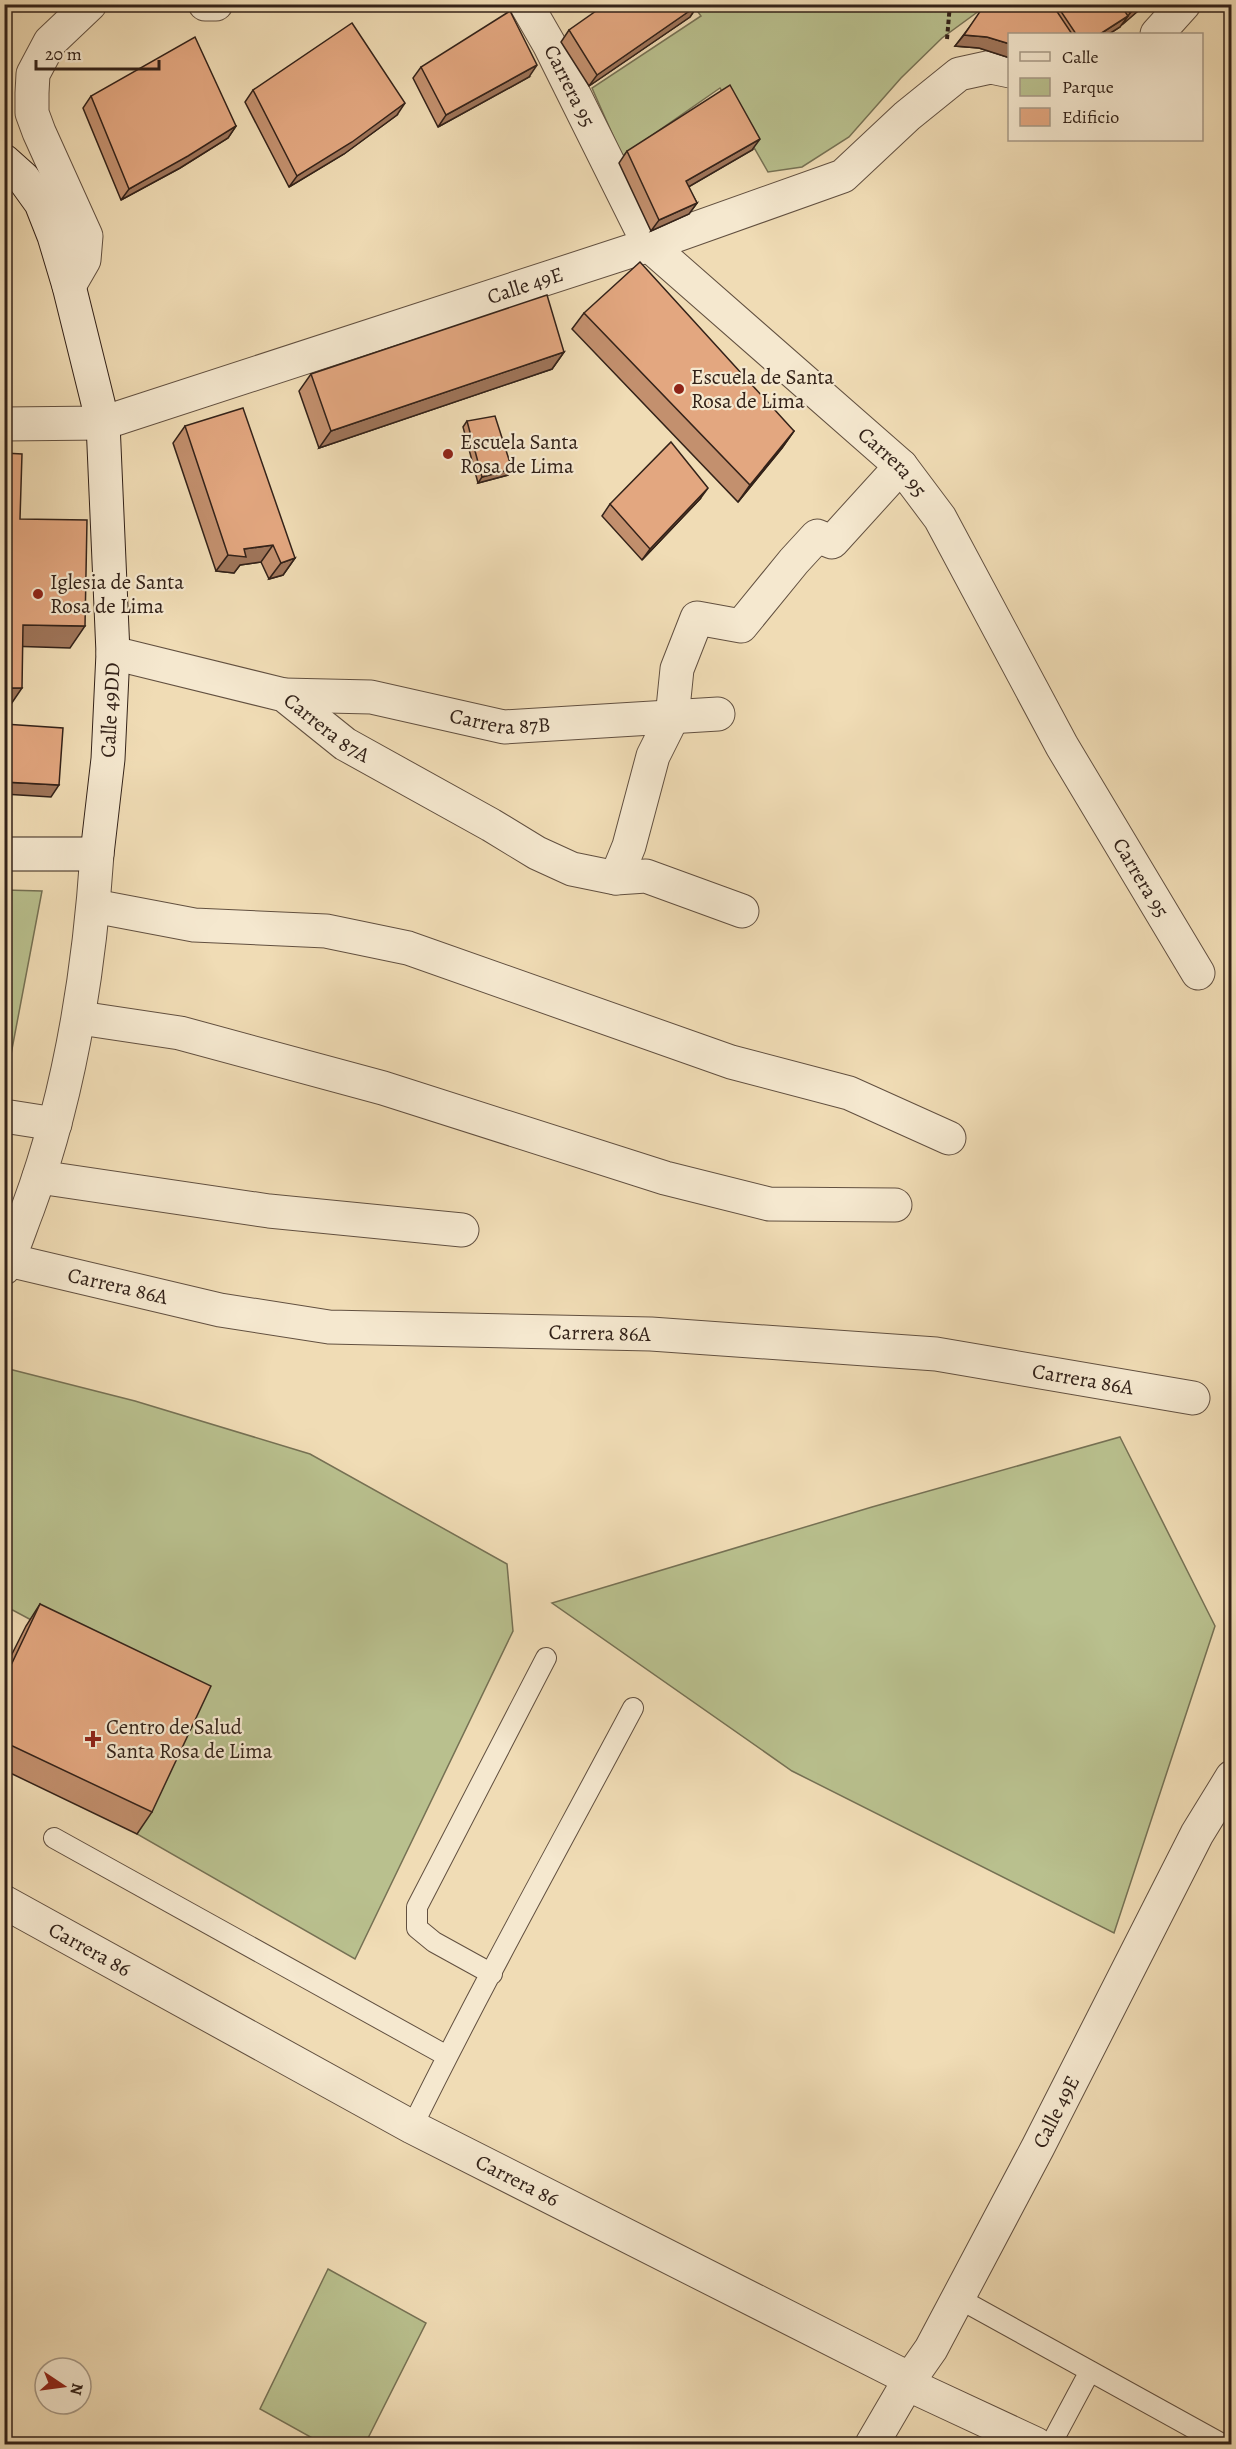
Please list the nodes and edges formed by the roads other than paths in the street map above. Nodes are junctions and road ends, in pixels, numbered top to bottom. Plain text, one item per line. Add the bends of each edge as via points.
1 (90, 4) edge
2 (205, 4) edge
3 (216, 4) edge
4 (526, 4) edge
5 (1184, 4) edge
6 (1158, 33) edge
7 (1008, 71) edge
8 (4, 161) edge
9 (649, 245) junction
10 (69, 286) junction
11 (103, 423) junction
12 (4, 424) edge
13 (901, 466) junction
14 (113, 653) junction
15 (284, 695) junction
16 (718, 714) dead end
17 (672, 718) junction
18 (4, 854) edge
19 (97, 854) junction
20 (616, 878) junction
21 (94, 906) junction
22 (742, 911) dead end
23 (1198, 973) dead end
24 (80, 1018) junction
25 (4, 1116) edge
26 (55, 1124) junction
27 (950, 1138) dead end
28 (39, 1178) junction
29 (895, 1205) dead end
30 (462, 1230) dead end
31 (6, 1263) edge
32 (1192, 1398) dead end
33 (546, 1658) dead end
34 (633, 1708) dead end
35 (1232, 1777) edge
36 (54, 1838) dead end
37 (4, 1902) edge
38 (492, 1974) junction
39 (447, 2056) junction
40 (412, 2127) junction
41 (958, 2298) junction
42 (1090, 2371) junction
43 (910, 2379) junction
44 (872, 2445) edge
45 (1036, 2445) edge
46 (1051, 2445) edge
47 (1222, 2445) edge

1 - 10 street via 50,42 33,74 32,113 86,236 84,260
2 - 3 street
4 - 9 street, Carrera 95
5 - 6 street
7 - 9 street, Calle 49E via 991,67 959,74 843,176
8 - 10 street, Calle 49DD via 23,178 41,203
9 - 11 street, Calle 49E
9 - 13 street, Carrera 95
10 - 11 street, Calle 49DD
11 - 12 street, Calle 49E
11 - 14 street, Calle 49DD
13 - 17 street via 832,542 817,536 741,626 698,618 677,669
13 - 23 street, Carrera 95 via 940,518 1062,747
14 - 15 street, Carrera 87A
14 - 19 street, Calle 49DD via 108,759
15 - 17 street, Carrera 87B via 371,697 504,727
15 - 20 street, Carrera 87A via 345,744 537,853 572,868
16 - 17 street, Carrera 87B
17 - 20 street via 653,756 629,846
18 - 19 street
19 - 21 street, Calle 49DD
20 - 22 street, Carrera 87A via 646,876
21 - 24 street, Calle 49DD
21 - 27 street via 194,925 326,931 408,948 731,1062 849,1093
24 - 26 street, Calle 49DD
24 - 29 street via 180,1033 383,1088 665,1178 769,1204
25 - 26 street
26 - 28 street, Calle 49DD
28 - 30 street via 269,1211
28 - 31 street, Calle 49DD
31 - 32 street, Carrera 86A via 219,1310 329,1327 651,1334 936,1354
33 - 38 lane via 417,1907 417,1928 434,1942
34 - 38 lane
35 - 41 street, Calle 49E via 1197,1834
36 - 39 lane
37 - 40 street, Carrera 86
38 - 39 lane
39 - 40 lane
40 - 43 street, Carrera 86
41 - 42 lane
41 - 43 street, Calle 49E
42 - 46 lane
42 - 47 lane
43 - 44 street, Calle 49E
43 - 45 street, Carrera 86 via 921,2390

